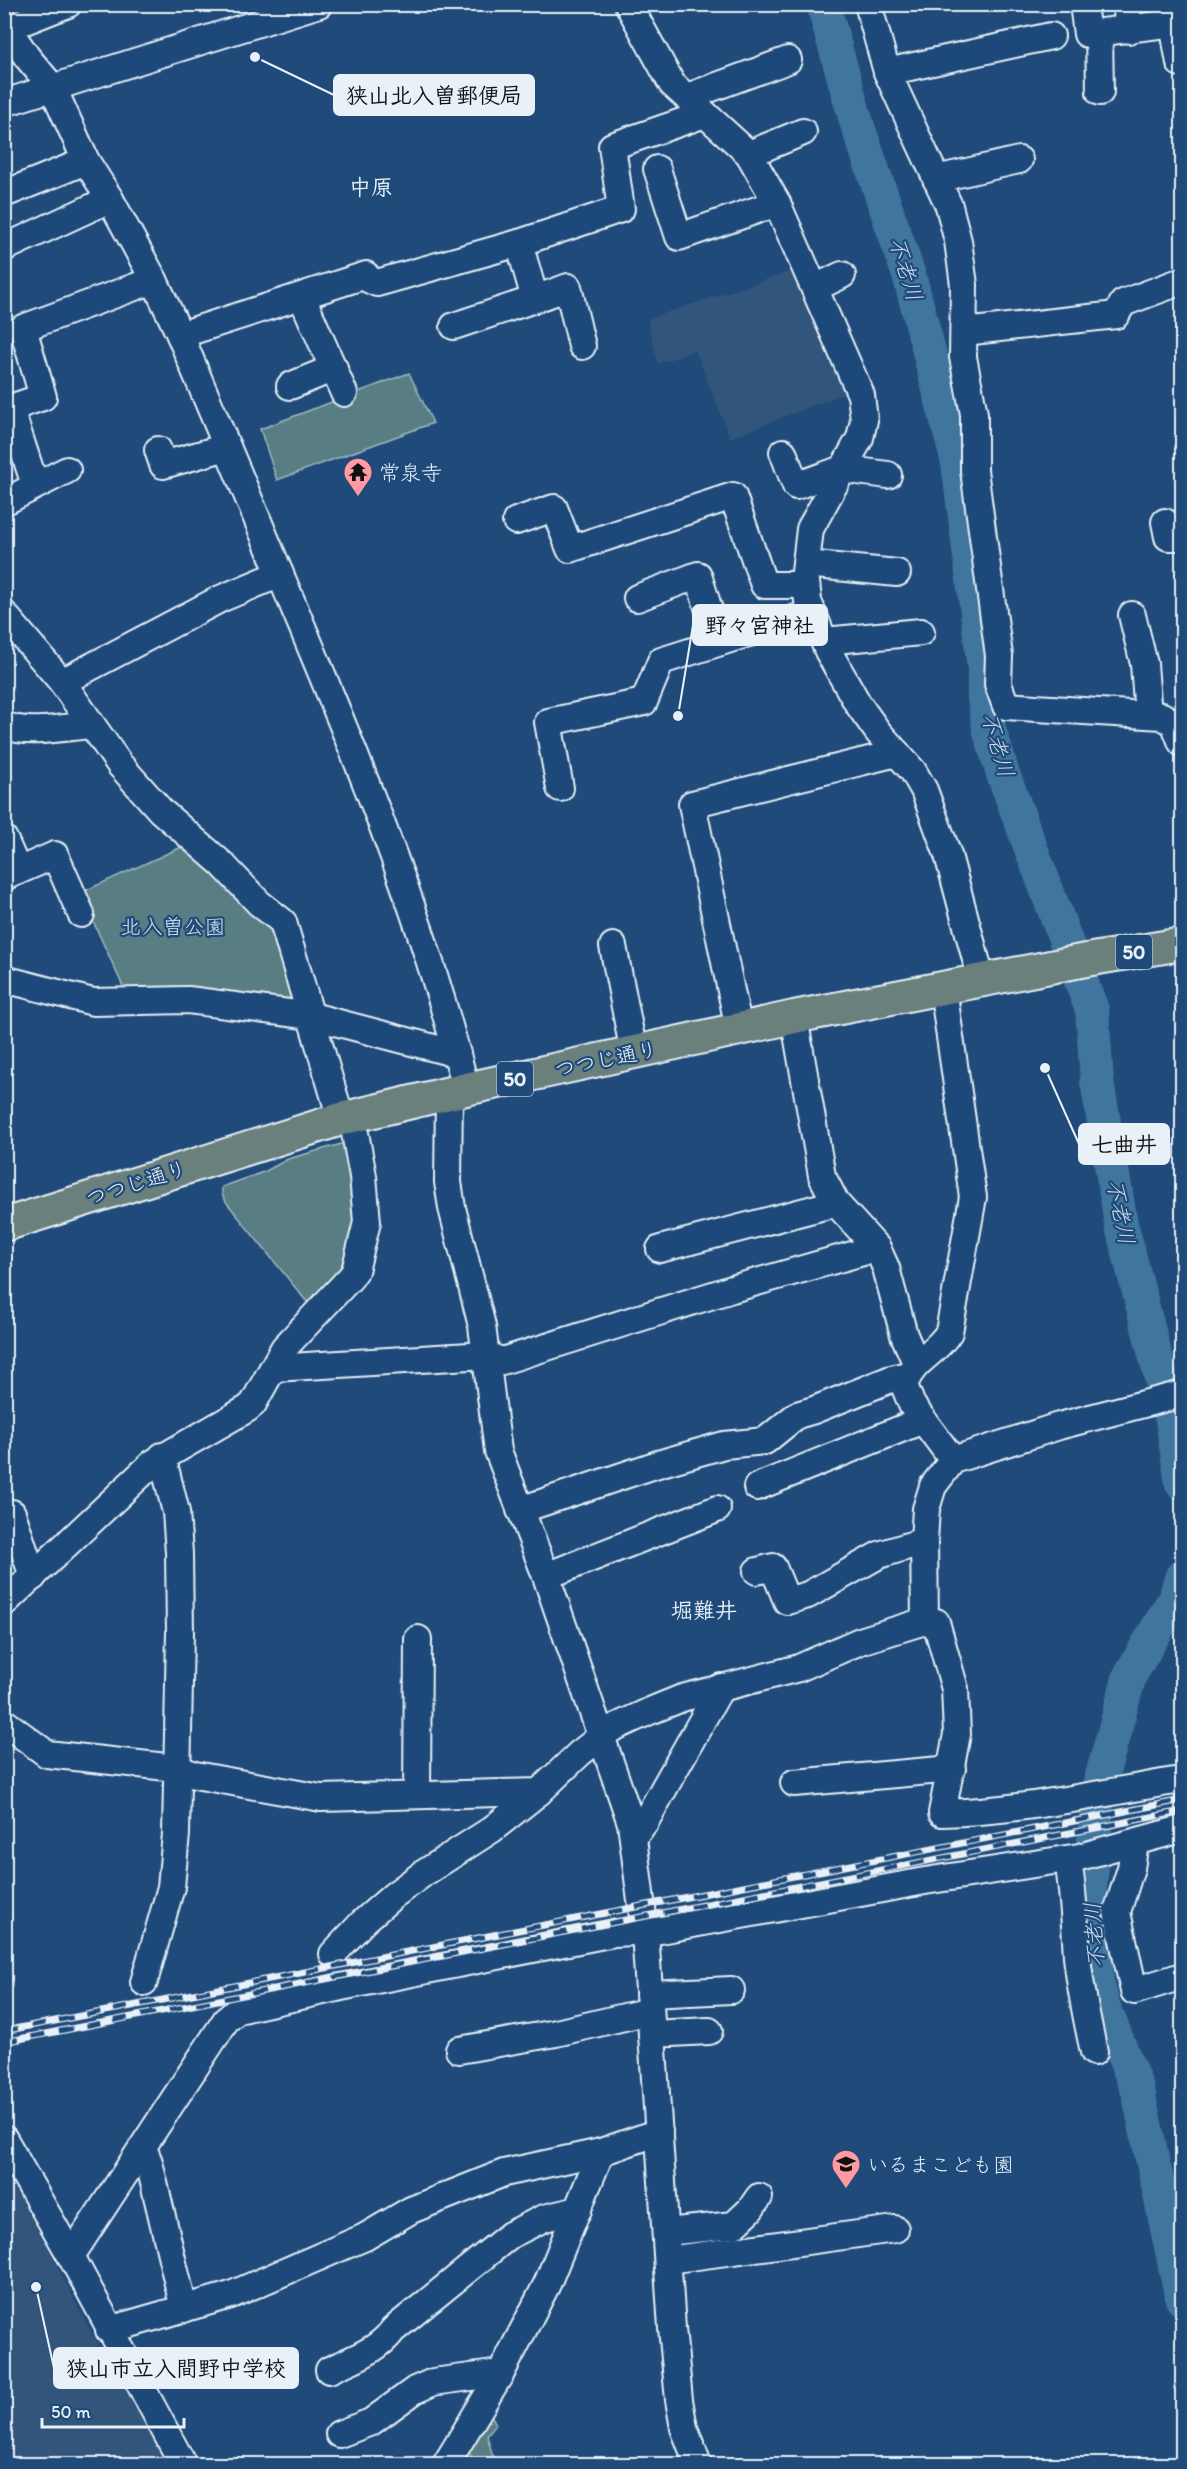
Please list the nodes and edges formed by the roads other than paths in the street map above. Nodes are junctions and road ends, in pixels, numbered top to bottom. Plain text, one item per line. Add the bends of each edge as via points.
1 (68, 4) edge
2 (318, 4) edge
3 (628, 4) edge
4 (868, 4) edge
5 (1083, 4) edge
6 (1126, 4) edge
7 (1175, 18) edge
8 (6, 26) edge
9 (1129, 30) junction
10 (1099, 33) junction
11 (1051, 36) dead end
12 (788, 60) dead end
13 (1180, 63) dead end
14 (886, 72) junction
15 (52, 88) junction
16 (1100, 92) dead end
17 (4, 103) edge
18 (696, 106) junction
19 (803, 132) dead end
20 (749, 154) junction
21 (1019, 160) dead end
22 (86, 161) junction
23 (657, 169) dead end
24 (936, 179) junction
25 (4, 194) edge
26 (110, 199) junction
27 (777, 203) junction
28 (519, 243) junction
29 (4, 248) edge
30 (842, 275) dead end
31 (154, 280) junction
32 (1182, 281) edge
33 (815, 288) junction
34 (302, 297) junction
35 (535, 299) junction
36 (454, 326) dead end
37 (964, 332) junction
38 (180, 335) junction
39 (582, 346) dead end
40 (334, 368) junction
41 (290, 386) dead end
42 (344, 393) dead end
43 (7, 409) edge
44 (227, 447) junction
45 (158, 450) dead end
46 (783, 452) dead end
47 (842, 469) junction
48 (68, 470) dead end
49 (888, 475) dead end
50 (35, 485) junction
51 (4, 502) edge
52 (516, 521) dead end
53 (897, 573) dead end
54 (280, 574) junction
55 (806, 574) junction
56 (637, 598) dead end
57 (812, 613) junction
58 (4, 614) edge
59 (1132, 615) dead end
60 (921, 632) dead end
61 (824, 641) junction
62 (718, 642) junction
63 (62, 682) junction
64 (1148, 714) junction
65 (4, 725) edge
66 (91, 725) junction
67 (1182, 743) edge
68 (897, 753) junction
69 (560, 788) dead end
70 (4, 839) edge
71 (11, 874) edge
72 (81, 914) dead end
73 (613, 946) dead end
74 (1182, 946) edge
75 (5, 979) edge
76 (982, 982) junction
77 (943, 988) junction
78 (312, 1016) junction
79 (794, 1017) junction
80 (739, 1029) junction
81 (634, 1053) junction
82 (457, 1054) junction
83 (458, 1091) junction
84 (347, 1118) junction
85 (836, 1203) junction
86 (4, 1225) edge
87 (877, 1248) junction
88 (660, 1249) dead end
89 (486, 1355) junction
90 (274, 1368) junction
91 (912, 1369) junction
92 (1182, 1395) edge
93 (923, 1420) junction
94 (162, 1456) junction
95 (953, 1460) junction
96 (757, 1487) dead end
97 (717, 1509) dead end
98 (520, 1510) junction
99 (12, 1513) dead end
100 (924, 1541) junction
101 (757, 1571) dead end
102 (546, 1576) junction
103 (33, 1577) junction
104 (4, 1603) edge
105 (926, 1621) junction
106 (418, 1639) dead end
107 (721, 1687) junction
108 (4, 1722) edge
109 (602, 1737) junction
110 (176, 1768) junction
111 (952, 1769) junction
112 (794, 1783) dead end
113 (1182, 1784) edge
114 (539, 1792) junction
115 (417, 1795) junction
116 (1182, 1829) edge
117 (633, 1838) junction
118 (1131, 1844) junction
119 (1073, 1858) junction
120 (645, 1932) junction
121 (333, 1954) dead end
122 (1182, 1976) edge
123 (144, 1982) dead end
124 (731, 1990) dead end
125 (650, 2013) junction
126 (709, 2031) dead end
127 (459, 2050) dead end
128 (1094, 2052) dead end
129 (659, 2132) junction
130 (4, 2139) edge
131 (143, 2148) junction
132 (601, 2152) junction
133 (759, 2197) dead end
134 (578, 2210) junction
135 (895, 2229) dead end
136 (666, 2232) junction
137 (71, 2256) junction
138 (668, 2259) junction
139 (184, 2309) junction
140 (109, 2330) junction
141 (329, 2370) dead end
142 (501, 2373) junction
143 (339, 2434) dead end
144 (183, 2464) edge
145 (447, 2464) edge
146 (698, 2464) edge

1 - 8 street
2 - 15 street
3 - 18 street via 672,84
4 - 14 street
5 - 10 street via 1088,34
6 - 9 street
7 - 9 street
7 - 13 street
8 - 15 street
9 - 10 street
10 - 16 street
11 - 14 street
12 - 18 street
14 - 24 street
15 - 17 street
15 - 22 street
18 - 20 street
18 - 28 street via 612,146 621,209
19 - 20 street
20 - 27 street
21 - 24 street
22 - 25 street
22 - 26 street
23 - 27 street via 679,237
24 - 37 street via 949,206 957,241 964,285
26 - 29 street
26 - 31 street
27 - 33 street
28 - 34 street via 377,283 366,275
28 - 35 street
30 - 33 street
31 - 38 street
31 - 43 street via 23,328 43,397
32 - 37 street via 1123,303 1116,315
33 - 47 street via 861,395 864,420 860,438
34 - 38 street
34 - 40 street
35 - 36 street
35 - 39 street via 568,287
37 - 64 street via 963,357 974,414 974,470 999,656 998,684 1006,706
38 - 44 street
40 - 41 street
40 - 42 street
43 - 50 street
44 - 45 street via 163,465
44 - 54 street
46 - 47 street via 796,486
47 - 49 street
47 - 55 street via 810,529
48 - 50 street
50 - 51 street
52 - 55 street via 554,508 570,549 733,496 764,585
53 - 55 street
54 - 63 street via 220,600
54 - 82 street via 340,714 408,894
55 - 57 street
56 - 62 street via 698,575
57 - 61 street
57 - 62 street
58 - 63 street
59 - 64 street via 1144,664
60 - 61 street
61 - 68 street via 858,704
62 - 69 street via 661,661 644,702 548,722
63 - 66 street
64 - 67 street via 1173,723
65 - 66 street via 34,730
66 - 78 street via 161,811 283,921
68 - 76 street via 913,771 932,811 948,855
68 - 80 street via 692,804
70 - 71 street
71 - 72 street via 55,855
73 - 81 street
74 - 76 main road, つつじ通り / 50 via 1086,960
75 - 78 street via 93,1002 188,1000
76 - 77 main road, つつじ通り / 50
77 - 79 main road, つつじ通り / 50
77 - 91 street via 973,1197 949,1332
78 - 82 street
78 - 84 street
79 - 80 main road, つつじ通り / 50
79 - 85 street via 822,1176
80 - 81 main road, つつじ通り / 50
81 - 83 main road, つつじ通り / 50
82 - 83 street
83 - 84 main road, つつじ通り / 50
83 - 89 street via 448,1182
84 - 86 main road, つつじ通り / 50
84 - 90 street via 363,1176 367,1222 355,1271 284,1348
85 - 87 street
85 - 88 street
87 - 89 street via 502,1361
87 - 91 street via 886,1268
89 - 90 street
89 - 98 street via 494,1437
90 - 94 street via 248,1409
91 - 93 street via 904,1385
91 - 98 street via 797,1415 765,1441 724,1445
92 - 95 street via 1059,1426
93 - 95 street
93 - 96 street
94 - 103 street
94 - 110 street via 176,1512 179,1552
95 - 100 street via 930,1493
97 - 102 street
98 - 102 street
99 - 103 street
100 - 101 street via 879,1555 808,1594 787,1600 772,1567
100 - 105 street
102 - 109 street
103 - 104 street
105 - 107 street via 860,1641 799,1668
105 - 111 street via 936,1622 955,1689 957,1734
106 - 115 street
107 - 109 street via 660,1707
107 - 117 street
108 - 110 street via 47,1754
109 - 114 street
109 - 117 street
110 - 115 street via 195,1775 321,1798
110 - 123 street via 171,1887
111 - 112 street
111 - 113 street via 942,1813 983,1812 1174,1781
114 - 115 street
114 - 121 street via 491,1830 394,1895
116 - 118 street
117 - 120 street
118 - 119 street
118 - 122 street via 1131,1868 1117,1912 1134,1991
119 - 120 street
119 - 128 street via 1079,1966
120 - 125 street
120 - 131 street via 614,1933 238,2010 226,2020
124 - 125 street
125 - 126 street
125 - 127 street
125 - 129 street
129 - 132 street
129 - 136 street
130 - 137 street
131 - 137 street
131 - 139 street
132 - 134 street
132 - 139 street via 504,2173 411,2210 365,2237 231,2295
133 - 136 street via 734,2225
134 - 141 street via 544,2218 510,2235 393,2330 386,2340
134 - 142 street via 547,2284
135 - 138 street
136 - 138 street
137 - 140 street
138 - 146 street via 679,2400 684,2428
139 - 140 street
140 - 144 street
142 - 143 street via 433,2382 371,2421
142 - 145 street

